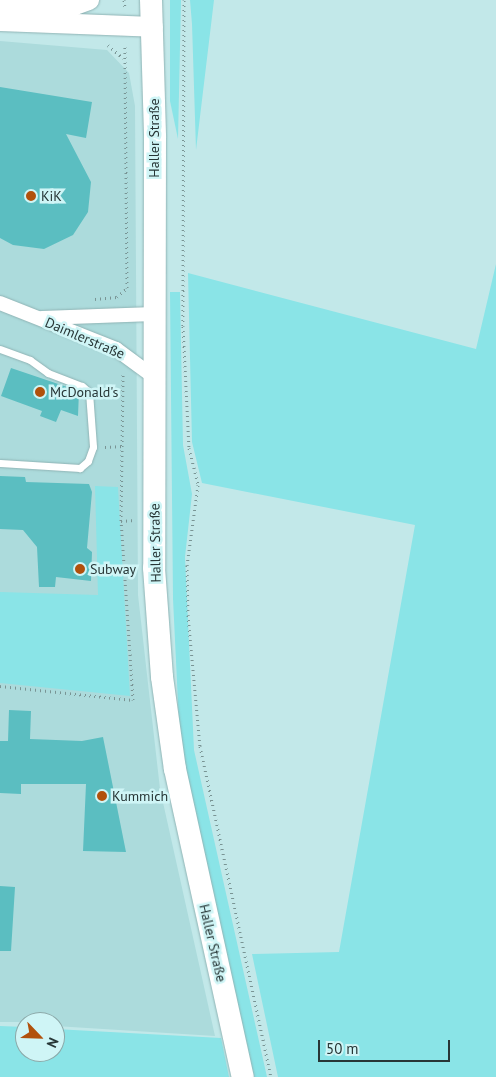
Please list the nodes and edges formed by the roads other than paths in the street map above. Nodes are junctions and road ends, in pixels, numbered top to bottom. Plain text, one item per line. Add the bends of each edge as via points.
1 (89, 0) edge
2 (151, 0) edge
3 (0, 7) edge
4 (0, 21) edge
5 (153, 27) junction
6 (0, 304) edge
7 (154, 314) junction
8 (39, 318) junction
9 (0, 349) edge
10 (154, 377) junction
11 (0, 463) edge
12 (243, 1077) edge

1 - 3 main road via 60,10
2 - 5 main road, Haller Straße
4 - 5 main road
5 - 7 main road, Haller Straße
6 - 8 street, Daimlerstraße
7 - 8 street, Daimlerstraße
7 - 10 main road, Haller Straße
8 - 10 street, Daimlerstraße via 116,349
9 - 11 lane via 30,360 48,374 82,386 89,392 93,447 88,461 80,468
10 - 12 main road, Haller Straße via 154,568 162,677 175,769

